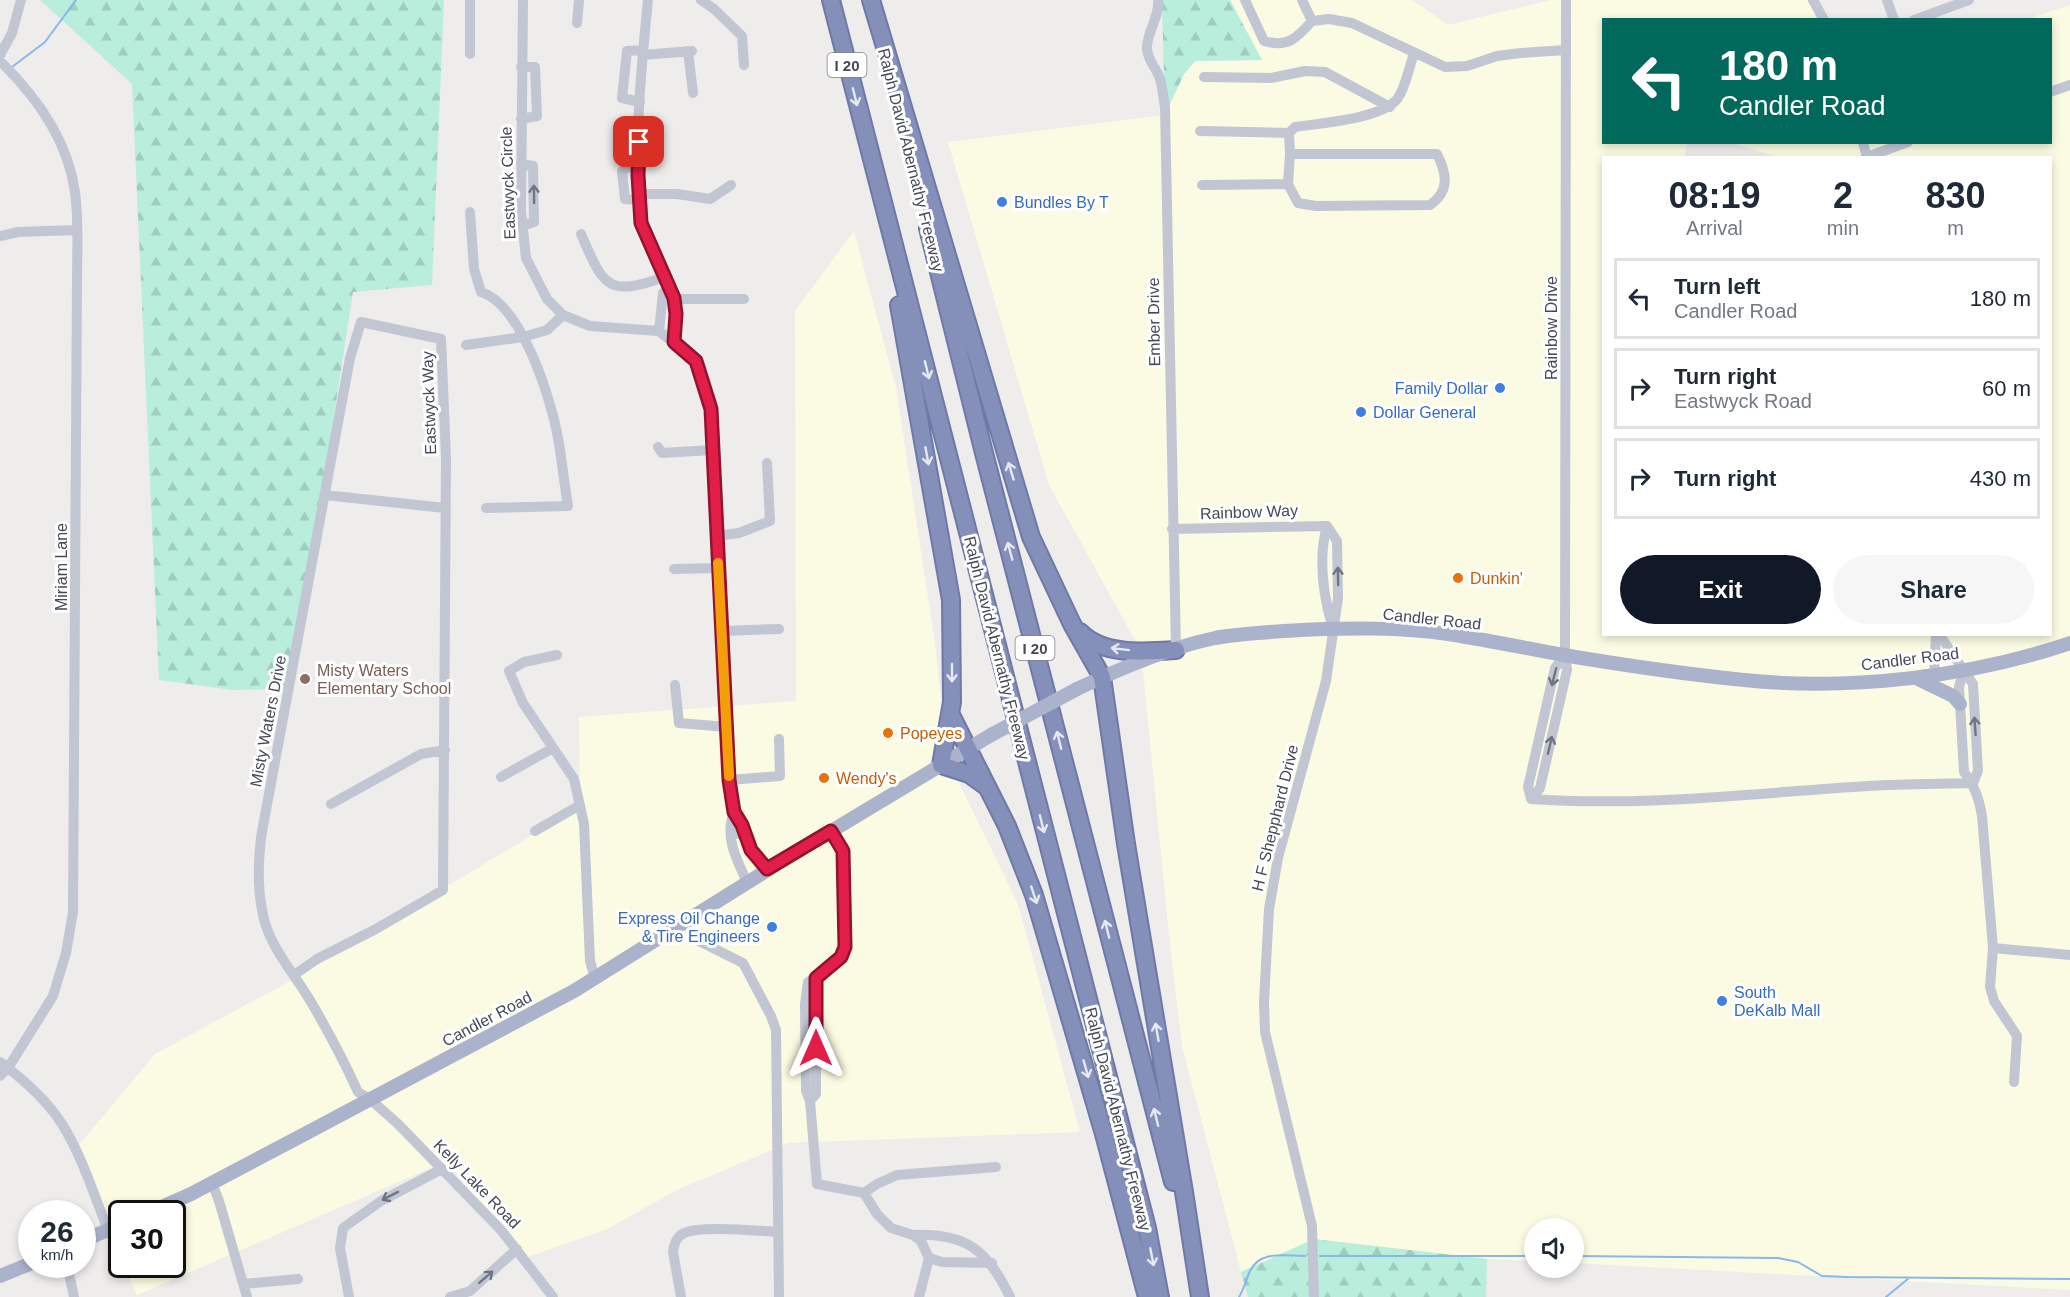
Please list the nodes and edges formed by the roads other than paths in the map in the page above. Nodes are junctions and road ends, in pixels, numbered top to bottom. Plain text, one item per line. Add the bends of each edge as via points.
1 (21, 0) edge
2 (470, 0) edge
3 (518, 0) edge
4 (523, 0) edge
5 (579, 0) edge
6 (648, 0) edge
7 (701, 0) edge
8 (831, 0) edge
9 (871, 0) edge
10 (1158, 0) edge
11 (1245, 0) edge
12 (1302, 0) edge
13 (1566, 0) edge
14 (1813, 0) edge
15 (1887, 0) edge
16 (1969, 0) edge
17 (1823, 18) edge
18 (1893, 18) edge
19 (1920, 18) edge
20 (1312, 21) junction
21 (576, 22) dead end
22 (1566, 50) junction
23 (643, 52) junction
24 (470, 54) dead end
25 (1414, 54) junction
26 (0, 55) edge
27 (0, 62) edge
28 (744, 65) dead end
29 (521, 67) junction
30 (1204, 77) dead end
31 (2070, 85) edge
32 (2052, 91) edge
33 (693, 93) dead end
34 (640, 102) junction
35 (1390, 107) junction
36 (521, 119) junction
37 (864, 131) junction
38 (1200, 131) dead end
39 (1289, 133) junction
40 (1903, 144) edge
41 (1290, 153) junction
42 (1870, 156) edge
43 (638, 162) junction
44 (1288, 184) junction
45 (730, 185) dead end
46 (1202, 185) dead end
47 (639, 197) junction
48 (470, 212) dead end
49 (76, 231) junction
50 (581, 234) dead end
51 (0, 236) edge
52 (664, 278) junction
53 (668, 298) junction
54 (744, 299) dead end
55 (563, 315) junction
56 (362, 322) joint
57 (659, 331) junction
58 (523, 337) junction
59 (674, 342) junction
60 (466, 345) dead end
61 (658, 447) dead end
62 (712, 450) junction
63 (767, 463) dead end
64 (325, 495) junction
65 (445, 508) junction
66 (486, 508) dead end
67 (1172, 529) junction
68 (716, 536) junction
69 (718, 568) junction
70 (674, 569) dead end
71 (1072, 624) junction
72 (779, 629) dead end
73 (1333, 629) junction
74 (722, 631) junction
75 (1938, 636) edge
76 (1939, 636) edge
77 (2070, 644) edge
78 (1176, 650) junction
79 (557, 655) dead end
80 (1565, 655) junction
81 (1964, 669) junction
82 (1934, 674) junction
83 (1102, 677) junction
84 (1914, 678) junction
85 (675, 685) dead end
86 (1960, 704) junction
87 (951, 715) junction
88 (727, 727) junction
89 (779, 739) dead end
90 (553, 748) junction
91 (968, 749) junction
92 (445, 750) junction
93 (940, 765) junction
94 (501, 777) dead end
95 (729, 780) junction
96 (1973, 783) junction
97 (987, 787) junction
98 (331, 804) dead end
99 (580, 805) junction
100 (535, 831) dead end
101 (831, 831) junction
102 (738, 837) junction
103 (767, 869) junction
104 (747, 882) junction
105 (685, 921) junction
106 (1993, 948) junction
107 (2070, 955) edge
108 (294, 975) junction
109 (595, 978) junction
110 (3, 1069) edge
111 (2014, 1082) dead end
112 (371, 1100) junction
113 (996, 1167) dead end
114 (442, 1169) junction
115 (212, 1183) junction
116 (864, 1193) junction
117 (176, 1200) edge
118 (108, 1230) joint
119 (778, 1232) junction
120 (913, 1234) junction
121 (96, 1235) edge
122 (517, 1249) junction
123 (928, 1258) junction
124 (992, 1263) junction
125 (18, 1269) edge
126 (0, 1276) edge
127 (70, 1278) edge
128 (298, 1280) dead end
129 (244, 1284) junction
130 (74, 1297) edge
131 (247, 1297) edge
132 (349, 1297) edge
133 (450, 1297) edge
134 (553, 1297) edge
135 (681, 1297) edge
136 (779, 1297) edge
137 (919, 1297) edge
138 (1010, 1297) edge
139 (1147, 1297) edge
140 (1160, 1297) edge
141 (1199, 1297) edge
142 (1314, 1297) edge

1 - 26 street via 12,33
2 - 24 street
3 - 4 street
4 - 29 street, Eastwyck Circle
5 - 21 street
6 - 23 street
7 - 28 street via 742,36
8 -> 37 highway, Ralph David Abernathy Freeway / I 20
71 -> 9 highway via 1031,537
141 -> 9 highway, Ralph David Abernathy Freeway / I 20 via 1169,1166
10 - 67 street, Ember Drive via 1147,47 1160,79 1165,107
11 - 20 street via 1264,41 1277,45 1297,38
12 - 20 street
13 - 22 street, Rainbow Drive
14 - 17 street
15 - 18 street
16 - 19 street
20 - 25 street via 1352,23
22 - 25 street via 1497,56 1467,66 1445,66
22 - 80 street, Rainbow Drive
23 - 33 street via 690,51
23 - 34 street
23 - 34 street via 627,51 622,98
25 - 35 street via 1399,96
27 - 49 street, Miriam Lane via 38,103 58,140 75,191
29 - 36 street, Eastwyck Circle
29 - 36 street via 535,67 537,116
30 - 35 street via 1271,78 1305,71 1324,72
31 - 32 street
34 - 43 street
35 - 39 street via 1294,127
36 - 55 street, Eastwyck Circle via 521,164 533,166 534,222 522,226 526,258 547,299
37 -> 87 highway via 909,353 951,600
37 -> 140 highway, Ralph David Abernathy Freeway / I 20 via 1147,1228
38 - 39 street
39 - 41 street
40 - 42 street
41 - 44 street
41 - 44 street via 1437,154 1445,185 1440,198 1430,205 1316,206 1298,203
43 - 47 street
43 - 47 street via 622,171 625,199
44 - 46 street
45 - 47 street via 710,199 677,194
47 - 52 street via 641,223
48 - 58 street via 474,269 481,292 503,308
49 - 51 street via 39,230
49 - 110 street, Miriam Lane via 73,912 53,996
50 - 52 street via 597,270 607,282 626,287
52 - 53 street
53 - 54 street
53 - 57 street
53 - 59 street via 676,314
55 - 57 street, Eastwyck Circle via 590,326
55 - 58 street via 547,330
56 - 64 street, Misty Waters Drive via 350,358
56 - 65 street, Eastwyck Way via 441,339
57 - 59 street
58 - 60 street
58 - 66 street via 542,378 568,506
59 - 62 street via 696,361 711,409
61 - 62 street via 662,453
62 - 68 street
63 - 68 street via 770,521 739,533
64 - 65 street
64 - 108 street, Misty Waters Drive via 261,837 258,871 266,925
65 - 92 street, Eastwyck Way
67 - 73 street, Rainbow Way via 1327,526 1323,542 1324,597
67 - 78 street, Ember Drive
68 - 69 street
69 - 70 street
69 - 74 street
78 -> 71 highway via 1147,652 1097,645
71 - 83 highway
72 - 74 street
73 - 78 main road, Candler Road via 1244,634
73 - 80 main road, Candler Road via 1441,633
73 - 142 street, H F Shepphard Drive via 1326,681 1278,858 1269,909 1264,1002 1265,1032 1312,1226
74 - 88 street
75 - 82 street
76 - 81 street
77 - 81 main road, Candler Road via 2017,660
78 - 83 main road, Candler Road
79 - 90 street via 524,662 509,671 523,703
80 - 84 main road, Candler Road via 1746,680 1809,683
80 - 96 street, Rainbow Drive via 1567,670 1540,788 1531,799 1591,802
81 - 82 main road, Candler Road
81 - 86 street
96 -> 81 street via 1978,771 1973,684
82 - 84 main road, Candler Road
83 - 91 main road, Candler Road, bridge
141 -> 83 highway
84 - 86 main road via 1953,696
85 - 88 street via 679,723
86 - 96 street via 1964,772
87 - 91 highway
87 - 93 highway
88 - 95 street
89 - 95 street via 780,776
90 - 94 street
90 - 99 street via 574,779
91 - 93 main road, Candler Road
91 - 97 highway
92 - 98 street via 421,754
92 - 108 street, Eastwyck Way via 443,890 317,958
93 - 97 highway via 969,774
93 - 101 main road, Candler Road
95 - 102 street via 734,812 729,828
96 - 106 street via 1982,816
97 -> 139 highway via 1034,895
99 - 100 street
99 - 109 street via 590,961
101 - 103 main road, Candler Road
101 - 116 street via 843,851 845,947 841,957 808,982 806,1091 817,1184
102 - 103 street
102 - 104 street via 737,860
103 - 104 main road, Candler Road
104 - 105 main road, Candler Road
105 - 109 main road, Candler Road
105 - 119 street via 699,941 743,963 776,1030
106 - 107 street
106 - 111 street via 1989,987 2017,1036
108 - 112 street, Misty Waters Drive via 358,1092
109 - 112 main road, Candler Road
110 - 118 street via 28,1084 62,1124
112 - 114 street, Kelly Lake Road
112 - 115 main road, Candler Road
113 - 116 street via 897,1175
114 - 122 street, Kelly Lake Road
114 -> 132 street via 381,1201 343,1228 340,1248
115 - 117 main road, Candler Road
115 - 129 street
116 - 120 street via 891,1228
118 - 121 main road
119 - 135 street via 695,1229 679,1236 673,1252
119 - 136 street
120 - 123 street via 921,1241
120 - 124 street via 948,1236 978,1250
133 -> 122 street via 471,1291
122 - 134 street, Kelly Lake Road
123 - 124 street
123 - 137 street
124 - 138 street
125 - 126 main road
127 - 130 street
128 - 129 street
129 - 131 street

